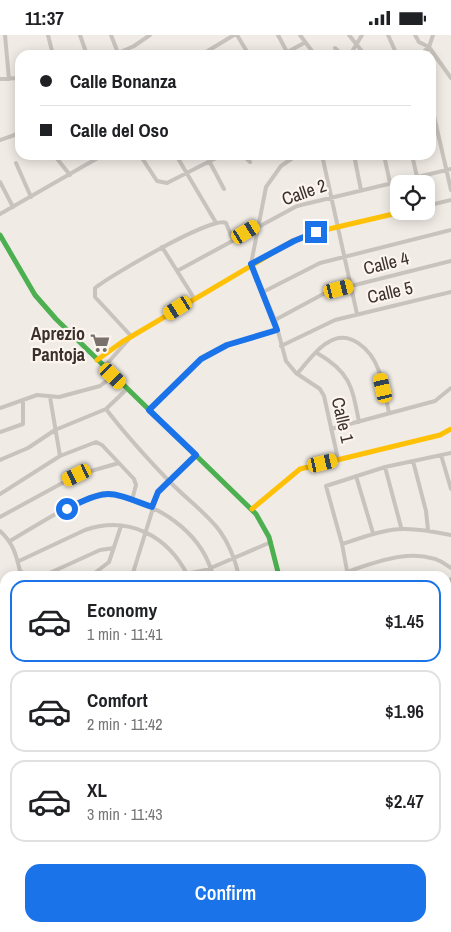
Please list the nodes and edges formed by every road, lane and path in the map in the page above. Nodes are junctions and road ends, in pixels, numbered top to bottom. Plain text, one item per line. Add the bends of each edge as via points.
1 (5, 35) edge
2 (48, 35) edge
3 (80, 35) edge
4 (111, 35) edge
5 (149, 35) edge
6 (236, 35) edge
7 (278, 35) edge
8 (300, 35) edge
9 (349, 35) edge
10 (362, 35) edge
11 (388, 35) edge
12 (415, 35) edge
13 (433, 35) edge
14 (304, 43) junction
15 (356, 43) junction
16 (429, 47) junction
17 (334, 48) dead end
18 (52, 50) edge
19 (85, 50) edge
20 (115, 50) edge
21 (123, 50) edge
22 (210, 50) edge
23 (245, 50) edge
24 (286, 50) edge
25 (291, 50) edge
26 (310, 50) edge
27 (336, 50) edge
28 (352, 50) edge
29 (361, 50) edge
30 (396, 50) edge
31 (426, 50) edge
32 (431, 50) edge
33 (436, 57) edge
34 (15, 78) edge
35 (451, 78) edge
36 (0, 79) edge
37 (9, 79) junction
38 (436, 121) edge
39 (15, 135) edge
40 (0, 140) edge
41 (58, 160) edge
42 (95, 160) edge
43 (143, 160) edge
44 (179, 160) edge
45 (208, 160) edge
46 (214, 160) edge
47 (290, 160) edge
48 (323, 160) edge
49 (355, 160) edge
50 (385, 160) edge
51 (413, 160) edge
52 (16, 163) dead end
53 (209, 163) junction
54 (449, 169) edge
55 (187, 173) junction
56 (70, 175) junction
57 (417, 175) edge
58 (425, 175) edge
59 (0, 182) edge
60 (390, 183) joint
61 (224, 189) dead end
62 (362, 190) junction
63 (451, 190) edge
64 (333, 196) junction
65 (32, 197) junction
66 (451, 200) edge
67 (435, 204) edge
68 (13, 207) junction
69 (0, 214) edge
70 (390, 215) edge
71 (216, 221) junction
72 (260, 225) junction
73 (339, 227) junction
74 (451, 230) edge
75 (0, 235) edge
76 (234, 240) junction
77 (162, 247) junction
78 (345, 257) junction
79 (451, 261) edge
80 (251, 264) junction
81 (177, 271) junction
82 (351, 286) junction
83 (263, 291) junction
84 (451, 292) edge
85 (194, 298) junction
86 (357, 313) junction
87 (274, 320) junction
88 (277, 330) junction
89 (130, 338) junction
90 (281, 346) junction
91 (317, 353) junction
92 (97, 360) junction
93 (104, 367) junction
94 (297, 374) junction
95 (113, 376) junction
96 (451, 388) edge
97 (127, 389) junction
98 (50, 397) junction
99 (23, 401) junction
100 (0, 408) edge
101 (106, 409) junction
102 (149, 410) junction
103 (388, 413) junction
104 (359, 422) junction
105 (55, 429) junction
106 (331, 429) junction
107 (451, 429) edge
108 (0, 432) edge
109 (450, 453) edge
110 (196, 455) junction
111 (441, 455) junction
112 (60, 456) junction
113 (338, 459) junction
114 (0, 460) edge
115 (413, 461) junction
116 (119, 463) junction
117 (385, 467) junction
118 (356, 475) junction
119 (169, 481) junction
120 (451, 488) edge
121 (0, 494) edge
122 (132, 500) junction
123 (152, 507) junction
124 (252, 509) junction
125 (0, 517) edge
126 (121, 526) junction
127 (401, 527) junction
128 (145, 530) junction
129 (428, 530) junction
130 (0, 531) edge
131 (373, 533) junction
132 (451, 535) edge
133 (10, 541) junction
134 (271, 542) junction
135 (342, 544) junction
136 (114, 547) junction
137 (235, 559) junction
138 (19, 561) junction
139 (211, 568) junction
140 (451, 568) edge
141 (20, 571) edge
142 (55, 571) edge
143 (99, 571) edge
144 (133, 571) edge
145 (185, 571) edge
146 (201, 571) edge
147 (212, 571) edge
148 (239, 571) edge
149 (277, 571) edge
150 (347, 571) edge
151 (356, 571) edge

1 - 37 street
2 - 18 street
3 - 19 street
4 - 20 street
5 - 21 street
6 - 22 street
6 - 23 street
7 - 24 street
8 - 14 street
9 - 15 street
10 - 15 street
11 - 30 street
12 - 16 street via 419,42
13 - 16 street
14 - 25 street
14 - 26 street
15 - 28 street
15 - 29 street
16 - 31 street
16 - 32 street
17 - 27 street
33 - 35 street
34 - 37 street
36 - 37 street
38 - 54 street
39 - 40 street
41 - 56 street
42 - 56 street
43 - 55 street via 158,181 167,183
44 - 55 street
45 - 53 street
46 - 53 street
47 - 72 street via 281,166 266,187
48 - 64 street
49 - 62 street
50 - 60 street
51 - 57 street
52 - 65 street
53 - 55 street
53 - 61 street
54 - 58 street, Calle 2
54 - 63 street
55 - 71 street
56 - 65 street
59 - 68 street
60 - 62 street, Calle 2
62 - 64 street, Calle 2
64 - 72 street, Calle 2 via 297,206
64 - 73 street
65 - 68 street
66 - 67 street
68 - 69 street
70 - 73 street
71 - 76 street via 226,223
71 - 77 street
72 - 76 street, Calle 2
72 - 80 street
73 - 78 street
73 - 80 street via 294,241
74 - 78 street
75 - 92 street via 35,295
76 - 81 street, Calle 2
77 - 81 street
77 - 89 street via 94,290 98,300
78 - 82 street
78 - 83 street via 320,263
79 - 82 street, Calle 4
80 - 83 street, Calle 1
80 - 85 street
81 - 85 street
82 - 86 street
82 - 87 street, Calle 4 via 327,292
83 - 87 street, Calle 1
84 - 86 street, Calle 5
85 - 89 street
86 - 90 street, Calle 5
87 - 88 street, Calle 1
88 - 90 street, Calle 1
88 - 102 street via 227,345 201,359
89 - 92 street
89 - 93 street
90 - 94 street, Calle 1 via 286,361
91 - 94 street
91 - 103 street via 324,344 340,336 356,341 371,356 379,371
91 - 104 street via 344,372 354,396
92 - 93 street
93 - 95 street
94 - 106 street, Calle 1 via 320,389
95 - 97 street
95 - 98 street via 100,386
96 - 103 street via 435,401
97 - 101 street
97 - 102 street
98 - 99 street via 37,395
98 - 105 street
99 - 100 street
99 - 108 street via 23,425
101 - 105 street
101 - 119 street
102 - 110 street
103 - 104 street
104 - 106 street
105 - 112 street
105 - 114 street via 42,441
106 - 113 street, Calle 1
107 - 113 street via 440,435
109 - 111 street
110 - 119 street
110 - 124 street
111 - 115 street
111 - 120 street
112 - 116 street via 96,442
112 - 121 street
113 - 124 street via 300,469
115 - 117 street
115 - 129 street
116 - 122 street via 134,479 136,485
116 - 125 street via 77,475
117 - 118 street
117 - 127 street
118 - 131 street
118 - 135 street via 326,486
119 - 123 street via 158,492
119 - 137 street via 212,520
122 - 123 street
122 - 133 street via 107,493 95,495
123 - 128 street
123 - 139 street via 165,513 198,545
124 - 134 street via 263,522
126 - 128 street
126 - 136 street
126 - 138 street via 85,530
127 - 129 street
127 - 131 street
128 - 144 street
128 - 145 street via 169,549
129 - 132 street
130 - 133 street
131 - 135 street
133 - 138 street
134 - 137 street
134 - 149 street
135 - 150 street
136 - 142 street
136 - 143 street via 105,567
137 - 139 street
137 - 148 street
138 - 141 street
139 - 146 street
139 - 147 street
140 - 151 street via 443,561 415,556 387,560

